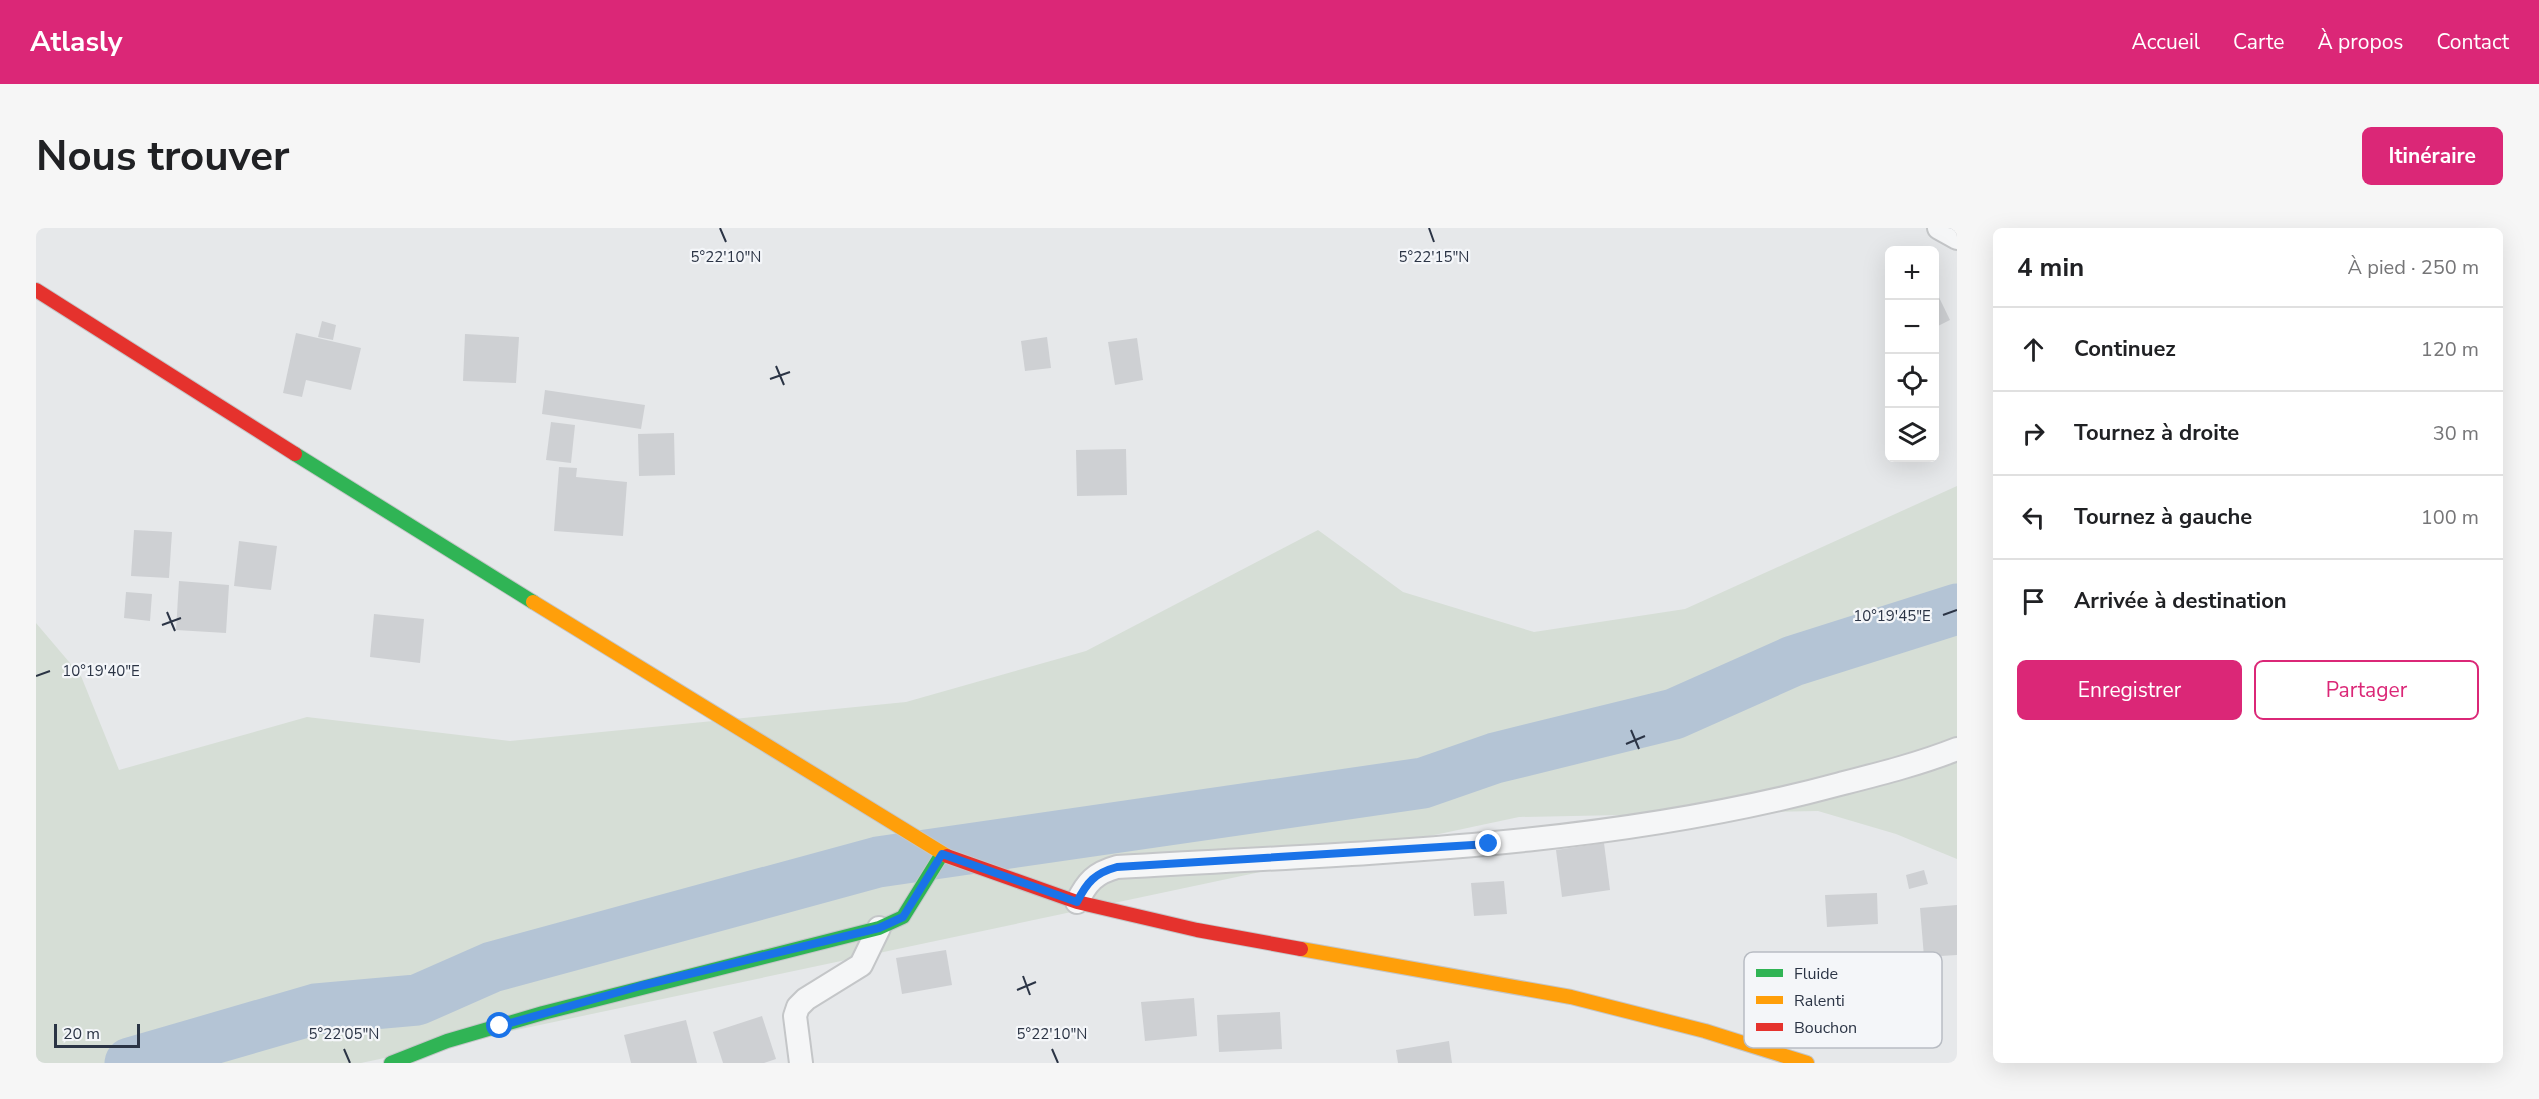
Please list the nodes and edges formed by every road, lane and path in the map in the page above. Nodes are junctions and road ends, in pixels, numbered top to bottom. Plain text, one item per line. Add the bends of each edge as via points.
1 (1939, 228) edge
2 (1957, 238) edge
3 (36, 290) edge
4 (1957, 749) edge
5 (942, 854) junction
6 (1077, 902) junction
7 (879, 928) junction
8 (1744, 1043) edge
9 (1759, 1048) edge
10 (391, 1063) edge
11 (801, 1063) edge
12 (1807, 1063) edge

1 - 2 street
3 - 5 main road via 450,552
4 - 6 street via 1930,760 1774,802 1627,829 1466,846 1117,867 1100,872 1087,882
5 - 6 main road
5 - 7 main road via 903,917
6 - 8 main road via 1197,930 1571,997
7 - 10 main road via 640,986 500,1026
7 - 11 street via 861,965 798,1007 795,1016
9 - 12 main road

